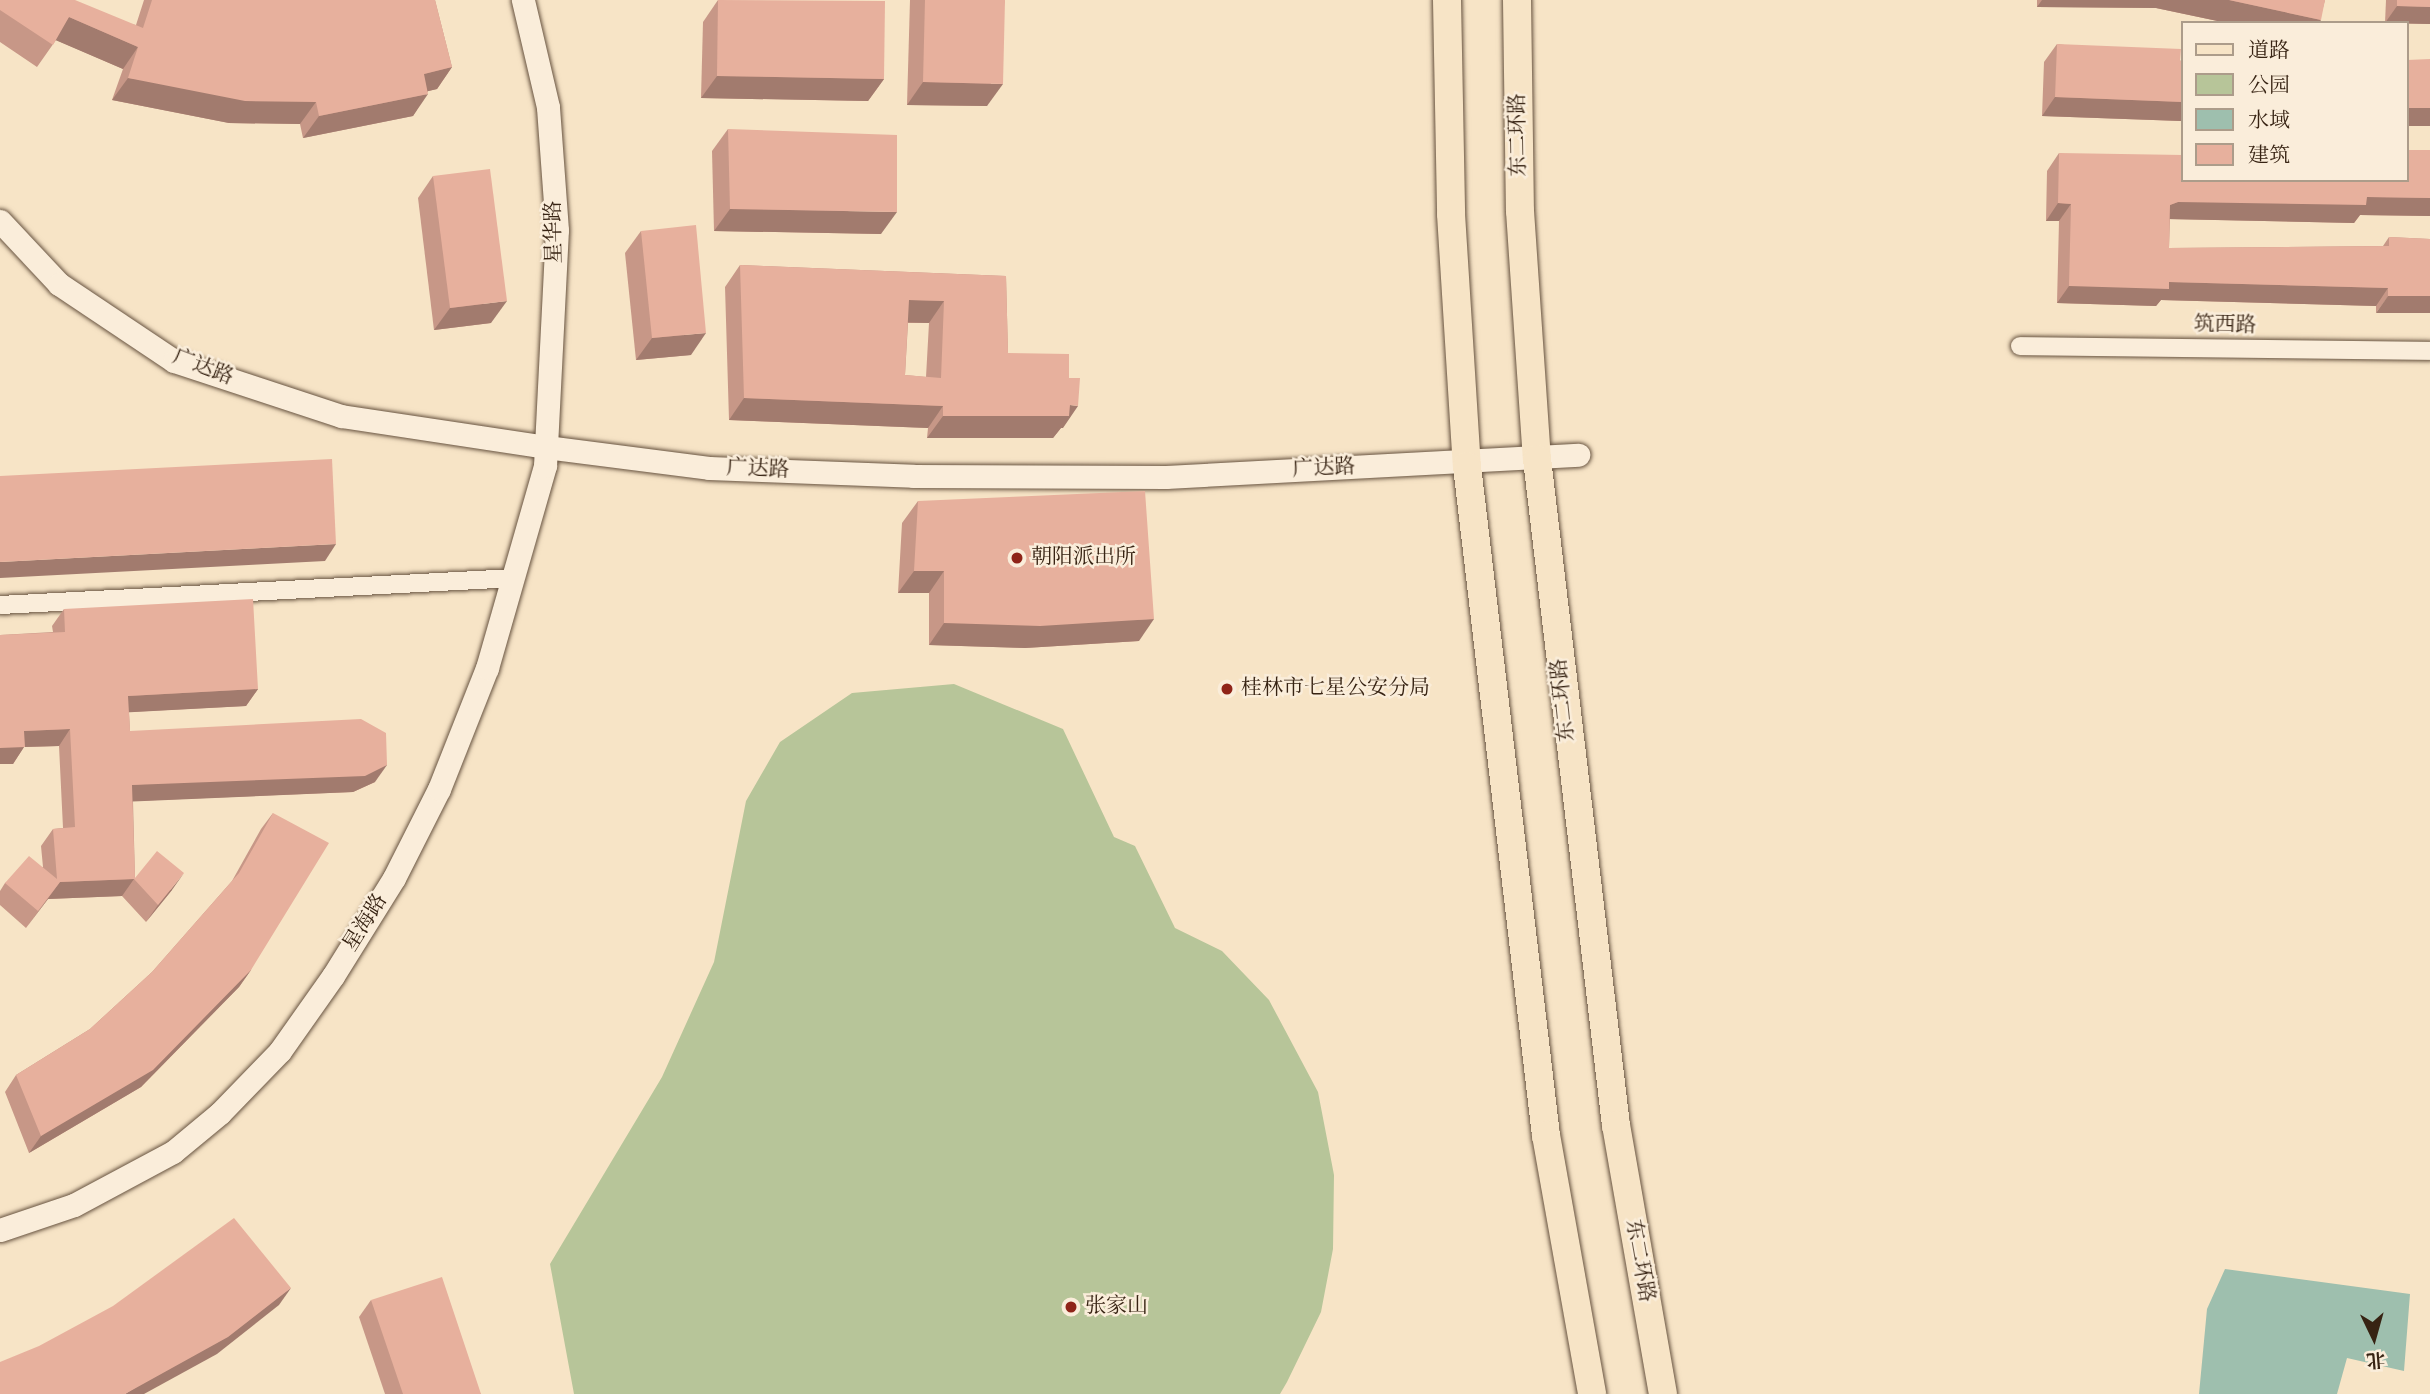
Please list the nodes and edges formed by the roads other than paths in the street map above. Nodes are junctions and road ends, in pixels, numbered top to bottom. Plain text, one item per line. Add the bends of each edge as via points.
1 (523, 0) edge
2 (1447, 0) edge
3 (1517, 0) edge
4 (0, 220) edge
5 (2020, 346) dead end
6 (2430, 351) edge
7 (545, 456) junction
8 (1578, 456) dead end
9 (1536, 459) junction
10 (1467, 466) junction
11 (514, 578) junction
12 (0, 605) edge
13 (0, 1230) edge
14 (1592, 1394) edge
15 (1663, 1394) edge

1 - 7 street, 星华路 via 548,107 557,230
2 - 10 main road via 1451,214
3 - 9 main road, 东二环路 via 1520,211
4 - 7 street, 广达路 via 59,284 174,360 341,416
5 - 6 street, 筑西路
7 - 10 street, 广达路 via 913,476 1166,477
7 - 11 street, 星海路
8 - 9 street, 广达路
9 - 10 street, 广达路
9 - 15 main road, 东二环路 via 1616,1125
10 - 14 main road via 1546,1135
11 - 12 street
11 - 13 street, 星海路 via 439,789 394,878 280,1051 173,1152 74,1205

